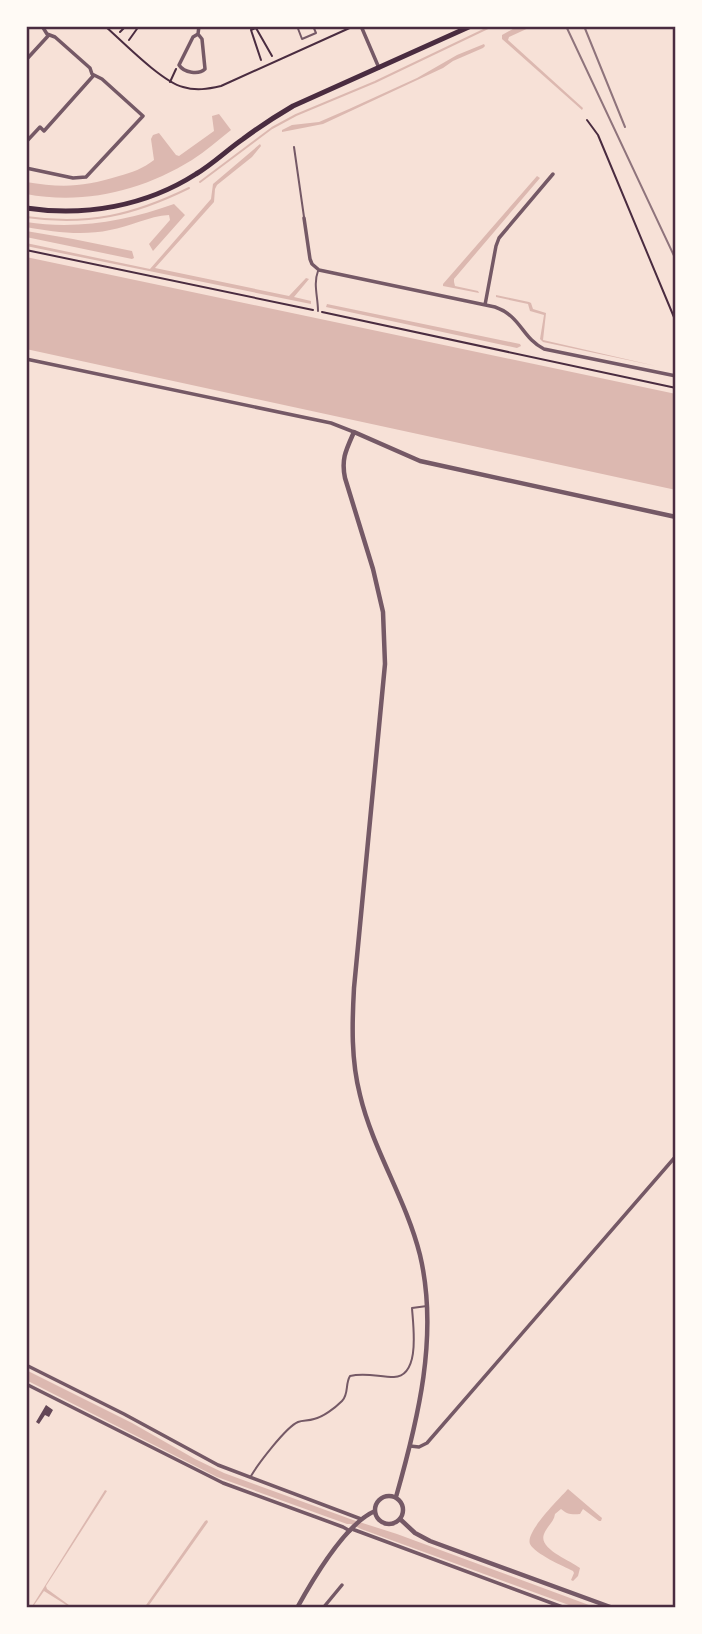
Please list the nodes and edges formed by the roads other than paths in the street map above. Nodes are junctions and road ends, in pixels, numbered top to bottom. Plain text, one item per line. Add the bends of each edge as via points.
1 (42, 26) edge
2 (199, 26) edge
3 (296, 26) edge
4 (313, 26) edge
5 (361, 26) edge
6 (471, 26) edge
7 (198, 34) junction
8 (48, 35) junction
9 (26, 61) edge
10 (379, 68) junction
11 (94, 75) junction
12 (26, 142) edge
13 (294, 147) dead end
14 (26, 168) edge
15 (553, 174) dead end
16 (26, 208) edge
17 (304, 218) joint
18 (319, 270) junction
19 (485, 305) junction
20 (318, 311) road end
21 (26, 359) edge
22 (676, 376) edge
23 (354, 432) junction
24 (676, 517) edge
25 (676, 1156) edge
26 (428, 1306) junction
27 (26, 1365) edge
28 (26, 1384) edge
29 (410, 1446) junction
30 (250, 1478) junction
31 (396, 1497) junction
32 (375, 1511) junction
33 (400, 1519) junction
34 (355, 1525) junction
35 (342, 1586) dead end
36 (297, 1608) edge
37 (323, 1608) edge
38 (565, 1608) edge
39 (613, 1608) edge

1 - 8 street
2 - 7 street
3 - 4 lane via 302,38 316,33
5 - 10 street
6 - 10 main road
7 - 7 street via 205,69 182,69 179,65
8 - 9 street
8 - 11 street
10 - 16 main road via 293,106 163,192 102,209 61,212
11 - 12 street via 44,131 40,127
11 - 14 street via 143,116 86,177
13 - 17 lane
15 - 19 street via 499,238
17 - 18 street via 310,259
18 - 19 street
18 - 20 lane via 315,280
19 - 22 street via 509,313 532,342 544,349
21 - 23 street via 331,423
23 - 24 street via 420,461
23 - 26 street via 343,467 383,612 385,664 354,988 353,1054 369,1124 414,1234
25 - 29 street via 427,1443
26 - 29 street via 426,1358
26 - 30 lane via 412,1308 413,1348 405,1373 350,1376 342,1401 315,1419 291,1426
27 - 30 street
28 - 34 street via 223,1483 342,1527
29 - 31 street
30 - 34 street via 323,1504
31 - 32 street via 383,1497
31 - 33 street via 404,1509
32 - 33 street via 384,1523
32 - 34 street
33 - 39 street via 430,1541
34 - 36 street via 314,1577
34 - 38 street
35 - 37 street

